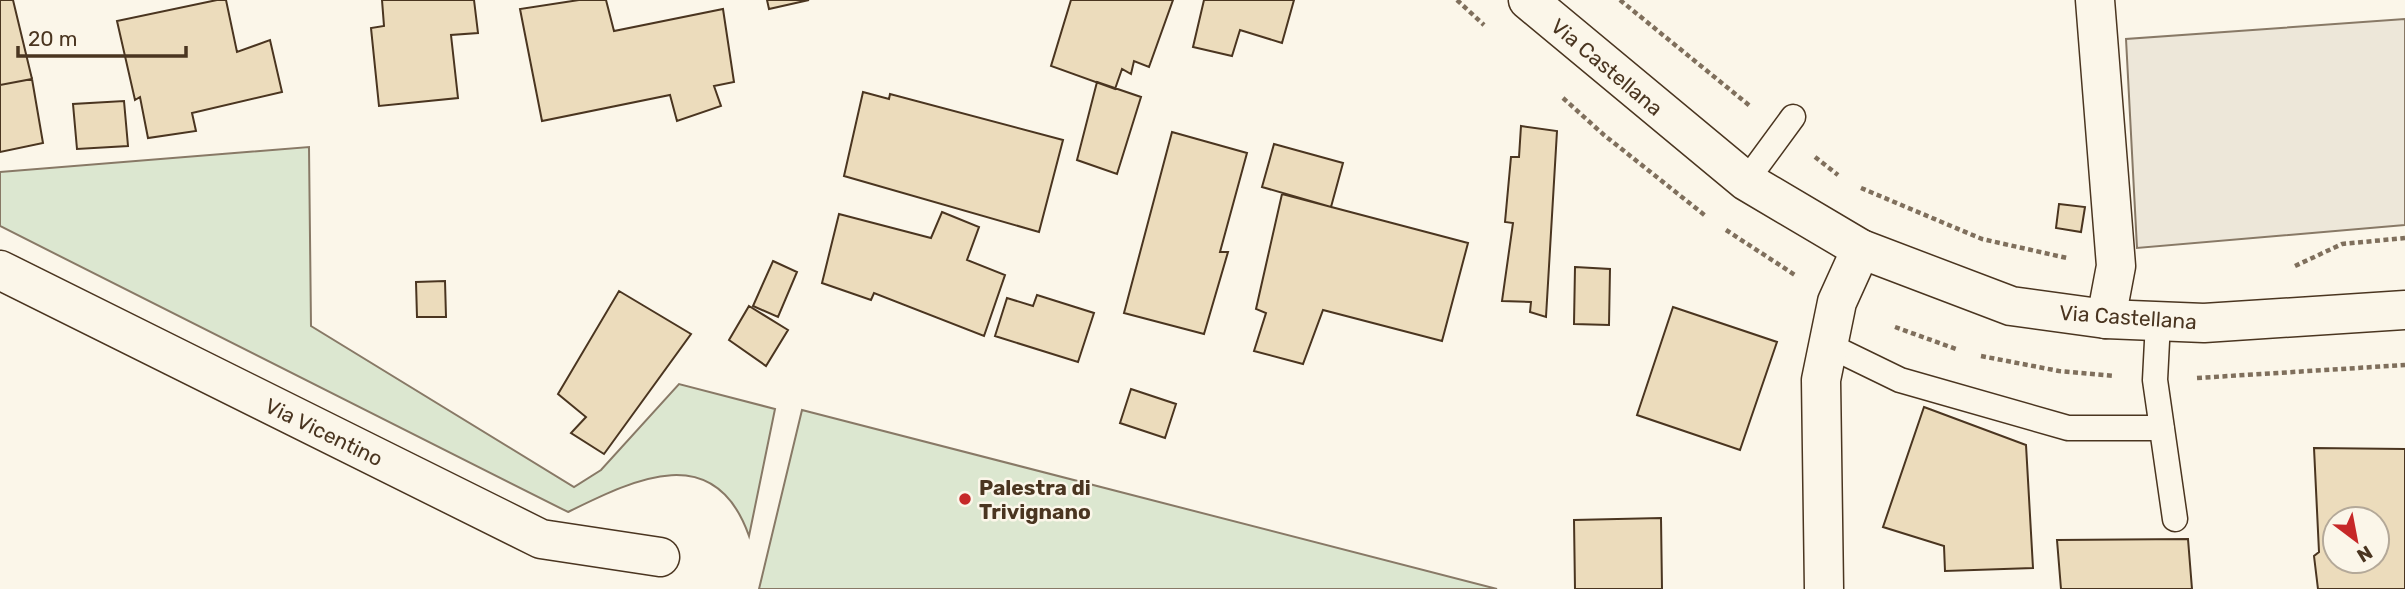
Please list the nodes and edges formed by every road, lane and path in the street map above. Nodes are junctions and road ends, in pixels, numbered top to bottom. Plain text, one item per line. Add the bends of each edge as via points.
1 (1528, 0) edge
2 (1620, 0) edge
3 (2095, 0) edge
4 (1787, 124) junction
5 (1840, 176) dead end
6 (1746, 181) junction
7 (1850, 183) dead end
8 (2405, 239) edge
9 (1861, 249) junction
10 (2116, 267) junction
11 (2294, 267) dead end
12 (0, 270) edge
13 (2405, 310) edge
14 (2106, 319) junction
15 (2158, 322) junction
16 (1828, 345) junction
17 (2162, 428) junction
18 (2175, 519) dead end
19 (660, 557) dead end
20 (1824, 589) edge

1 - 6 street, Via Castellana
2 - 4 path
3 - 10 street
4 - 5 path
4 - 6 lane
6 - 9 street, Via Castellana
7 - 10 path via 1982,239
8 - 11 path via 2342,244
9 - 14 street, Via Castellana via 2011,306
9 - 16 street via 1837,302
10 - 14 street
12 - 19 street, Via Vicentino via 541,539
13 - 15 street, Via Castellana
14 - 15 street, Via Castellana
15 - 17 lane via 2155,380
16 - 17 lane via 1900,380 2068,428
16 - 20 street via 1821,380
17 - 18 lane

